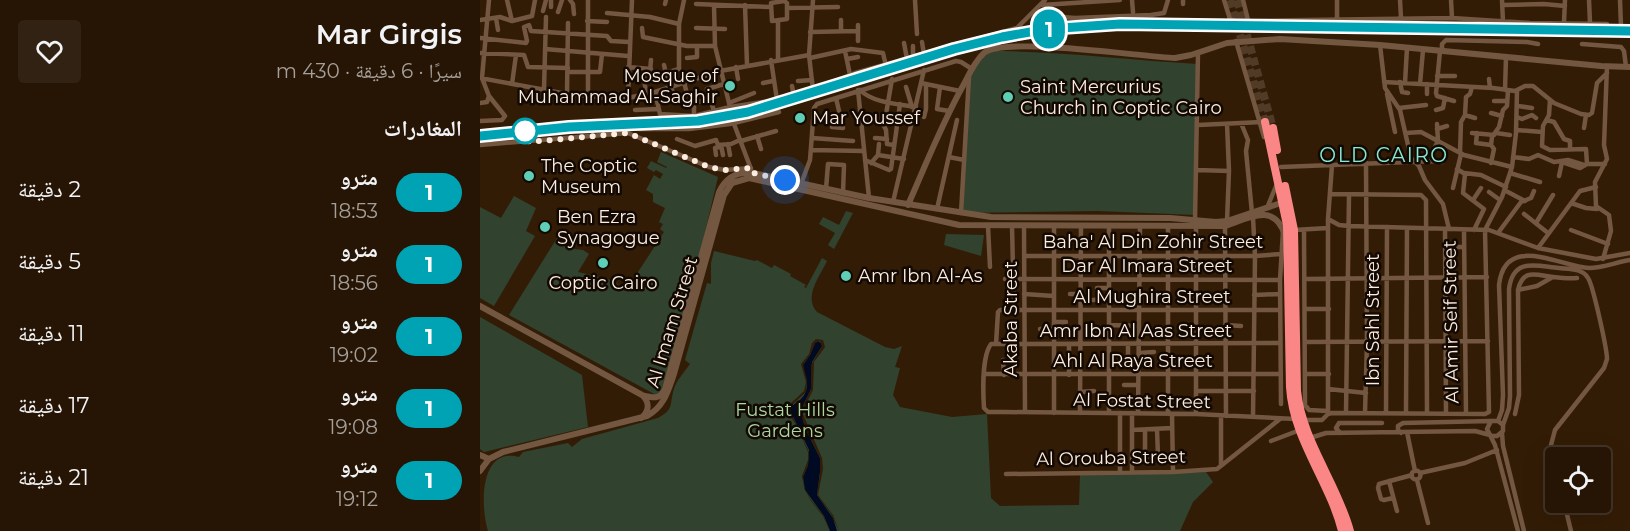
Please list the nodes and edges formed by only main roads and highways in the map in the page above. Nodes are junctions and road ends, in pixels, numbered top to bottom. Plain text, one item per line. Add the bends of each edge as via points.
1 (1628, 67) edge
2 (1263, 122) tunnel mouth
3 (1273, 128) tunnel mouth
4 (1277, 168) junction
5 (752, 173) junction
6 (853, 199) junction
7 (1286, 202) junction
8 (908, 205) junction
9 (958, 213) junction
10 (1253, 215) junction
11 (1196, 223) junction
12 (954, 224) junction
13 (1289, 227) junction
14 (480, 306) edge
15 (642, 396) junction
16 (661, 399) junction
17 (640, 418) junction
18 (1299, 419) junction
19 (480, 455) edge
20 (489, 459) junction
21 (480, 471) edge
22 (1342, 531) edge
23 (1350, 531) edge

1 - 8 main road via 1607,70 1380,45 1280,39 1236,41 1175,58 1026,46 989,51 970,72 945,118
2 - 4 highway
3 - 4 highway
4 - 7 highway
5 - 6 main road
5 - 6 main road via 843,193
5 - 16 main road, Al Imam Street via 727,187 674,374
6 - 8 main road
6 - 12 main road
7 - 10 main road
7 - 13 highway
8 - 9 main road
9 - 11 main road via 1170,218
9 - 12 main road
10 - 11 main road via 1226,224
10 - 13 main road via 1272,216
11 - 12 main road
13 - 18 highway
13 - 18 highway via 1291,394
14 - 15 main road
15 - 16 main road, Al Imam Street
15 - 17 main road via 648,406
16 - 17 main road, Al Imam Street via 655,412
17 - 20 main road, Al Imam Street via 503,452
18 - 22 highway via 1300,430
18 - 23 highway
19 - 20 main road
20 - 21 main road

